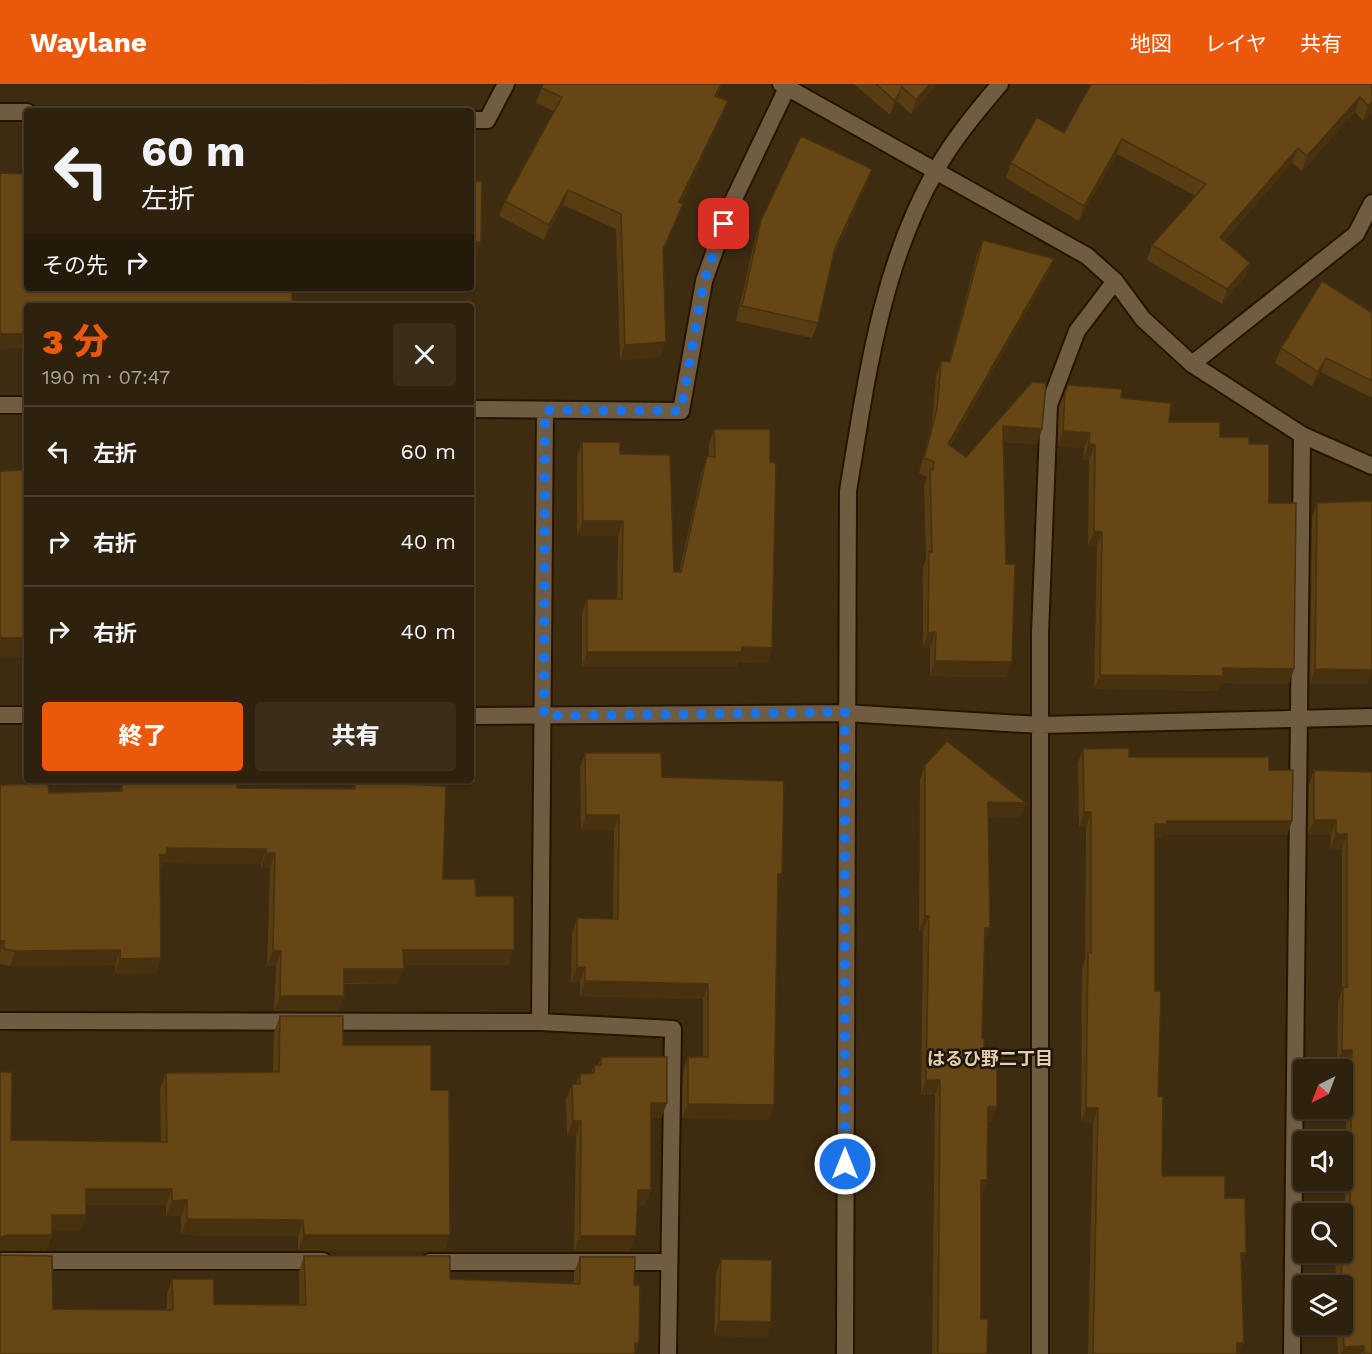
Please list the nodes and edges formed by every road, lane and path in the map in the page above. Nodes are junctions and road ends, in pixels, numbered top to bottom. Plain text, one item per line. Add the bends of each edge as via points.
1 (506, 84) edge
2 (1000, 84) edge
3 (786, 85) edge
4 (0, 112) edge
5 (24, 112) edge
6 (474, 120) edge
7 (935, 171) junction
8 (1372, 203) edge
9 (1114, 281) junction
10 (1192, 364) junction
11 (0, 405) edge
12 (24, 405) edge
13 (474, 409) edge
14 (545, 410) junction
15 (1302, 435) junction
16 (1372, 466) edge
17 (845, 712) junction
18 (0, 715) edge
19 (24, 715) edge
20 (474, 716) edge
21 (544, 716) junction
22 (1372, 717) edge
23 (1298, 718) junction
24 (1040, 725) junction
25 (0, 1021) edge
26 (540, 1022) junction
27 (0, 1261) edge
28 (334, 1262) edge
29 (418, 1262) edge
30 (669, 1262) junction
31 (668, 1354) edge
32 (845, 1354) edge
33 (1040, 1354) edge
34 (1292, 1354) edge

1 - 6 street via 487,120
2 - 7 street
3 - 7 street
3 - 14 street via 730,204 704,281 681,411
4 - 5 street
7 - 9 street via 1086,256
7 - 17 street via 892,270 872,349 848,491
8 - 10 street via 1356,234
9 - 10 street via 1143,319
9 - 24 street via 1077,331 1049,405
10 - 15 street
11 - 12 street
13 - 14 street
14 - 21 street
15 - 16 street
15 - 23 street
17 - 21 street
17 - 24 street
17 - 32 street
18 - 19 street
20 - 21 street
21 - 26 street
22 - 23 street
23 - 24 street
23 - 34 street
24 - 33 street
25 - 26 street
26 - 30 street via 673,1029
27 - 28 street
29 - 30 street
30 - 31 street

